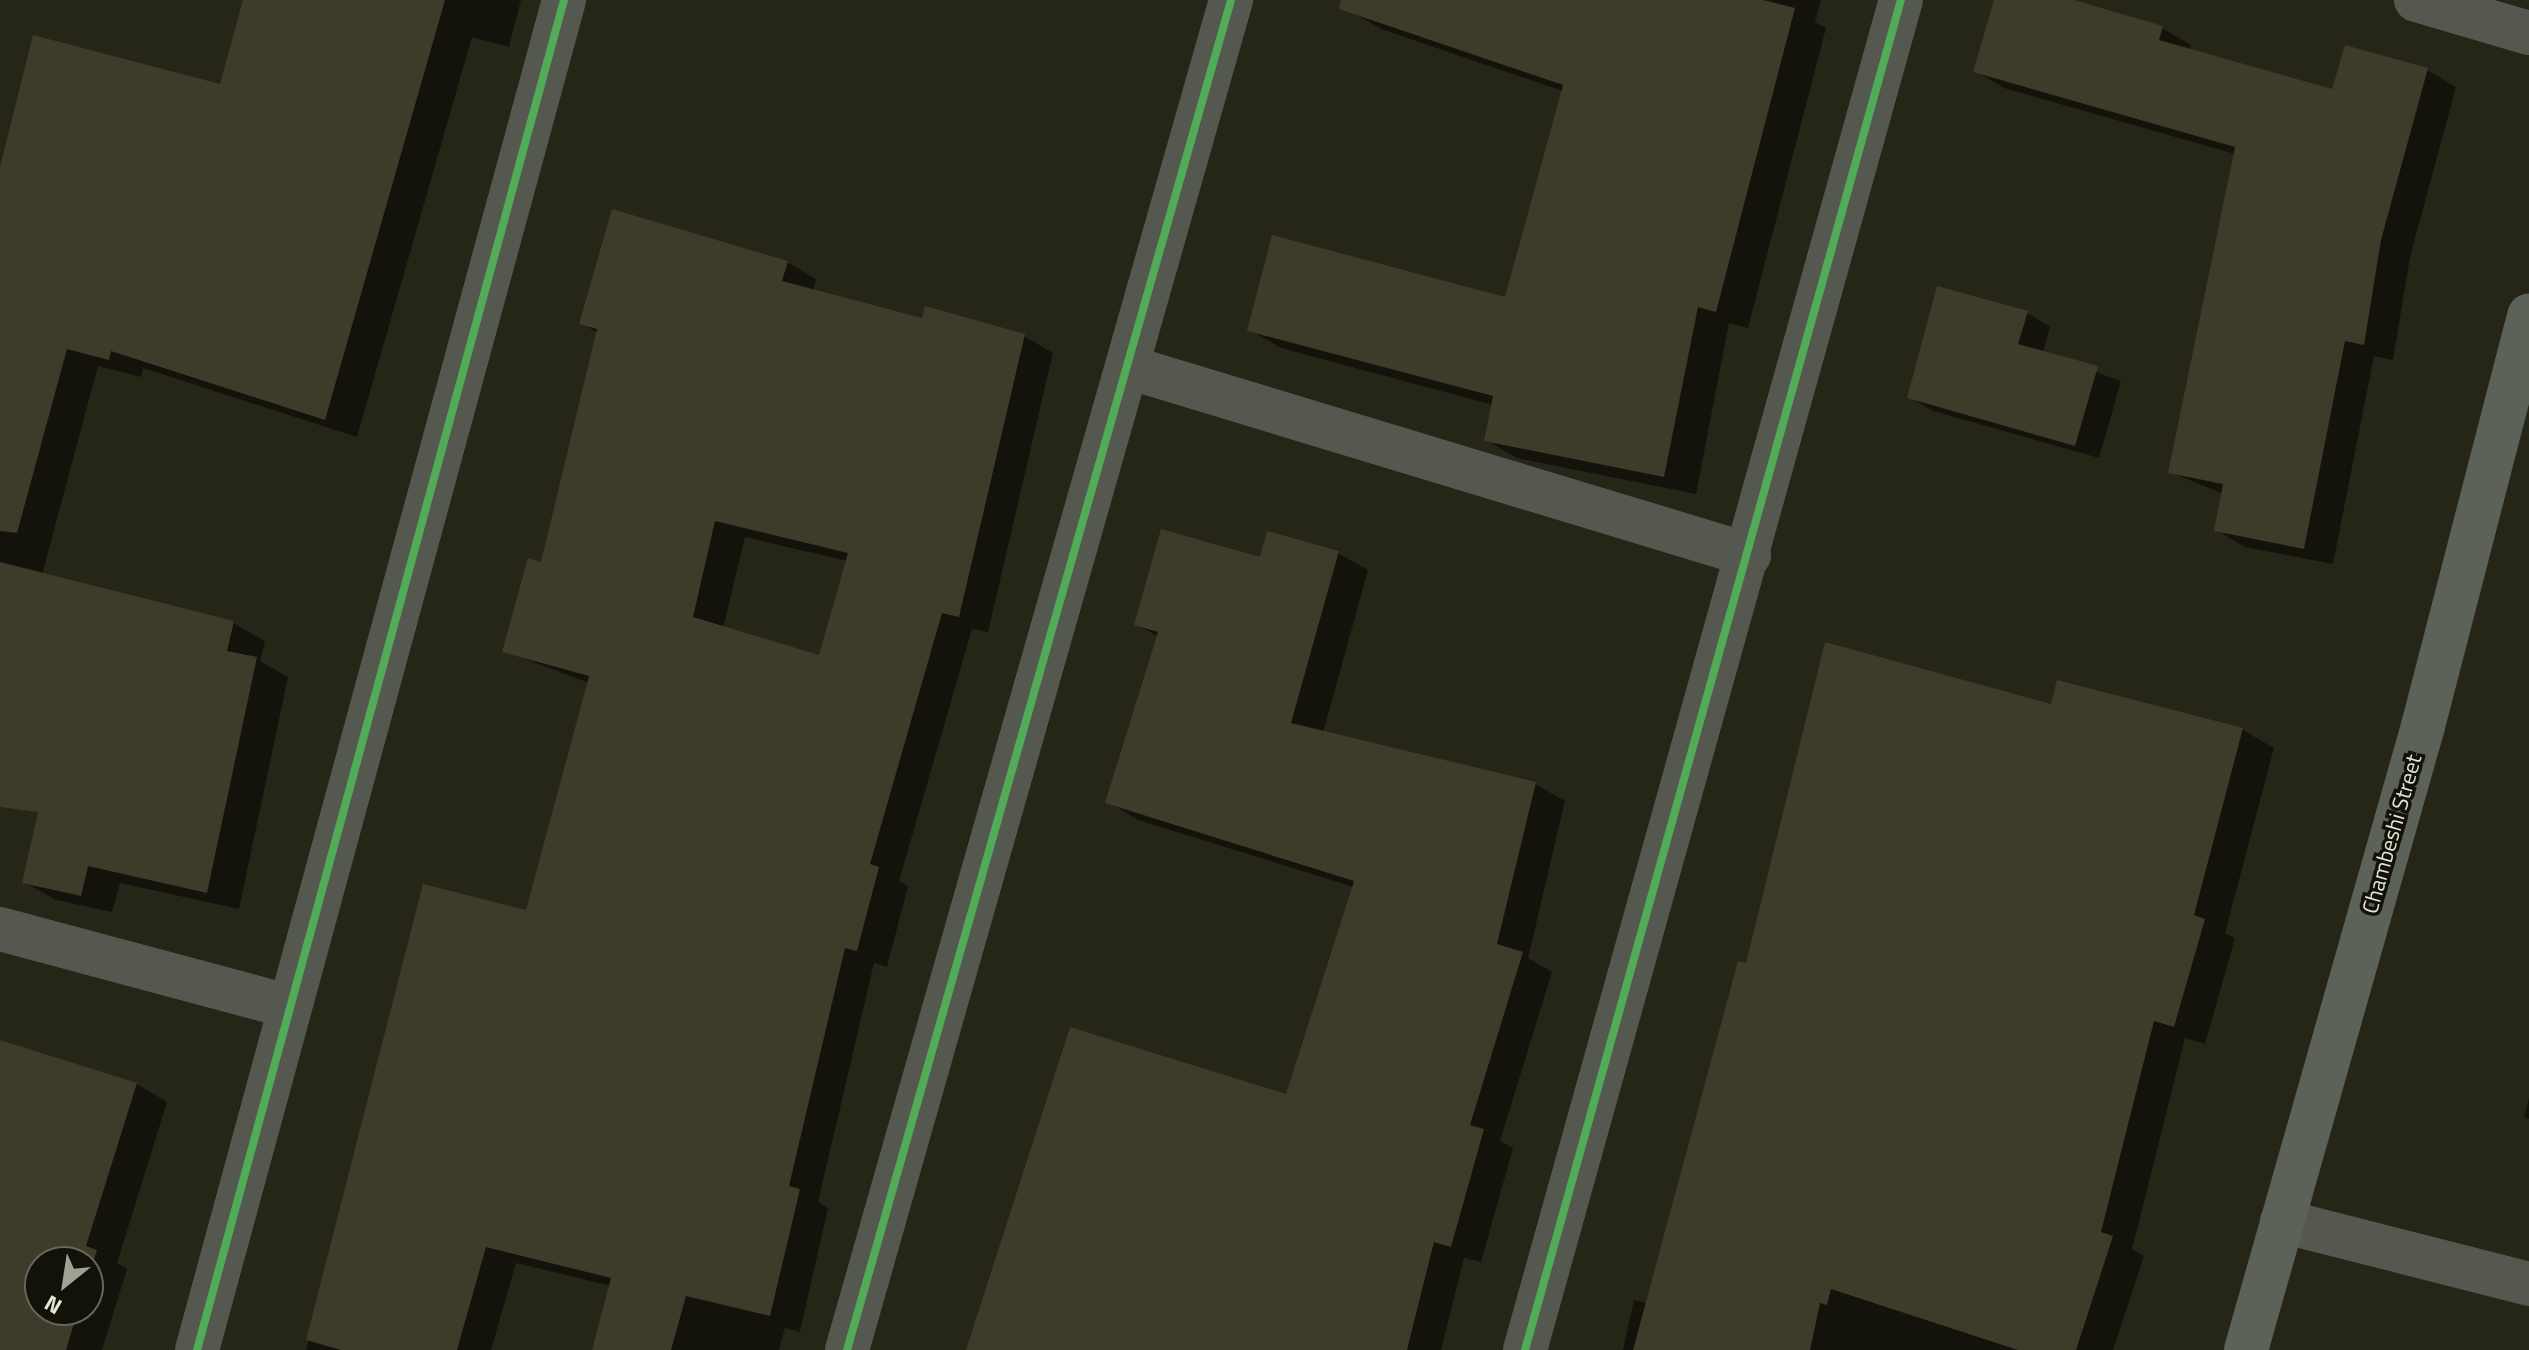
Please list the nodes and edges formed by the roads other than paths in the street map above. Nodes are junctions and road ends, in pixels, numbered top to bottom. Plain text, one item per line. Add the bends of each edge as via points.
1 (564, 0) edge
2 (1231, 0) edge
3 (1901, 0) edge
4 (2416, 0) edge
5 (2529, 33) edge
6 (2529, 315) edge
7 (1128, 367) junction
8 (1749, 555) junction
9 (0, 929) edge
10 (288, 1006) junction
11 (2282, 1221) junction
12 (2529, 1284) edge
13 (197, 1350) edge
14 (847, 1350) edge
15 (1525, 1350) edge
16 (2246, 1350) edge

1 - 10 street
2 - 7 street
3 - 8 street
4 - 5 street
6 - 11 street, Chambeshi Street
7 - 8 street
7 - 14 street
8 - 15 street
9 - 10 street
10 - 13 street
11 - 12 street
11 - 16 street, Chambeshi Street

